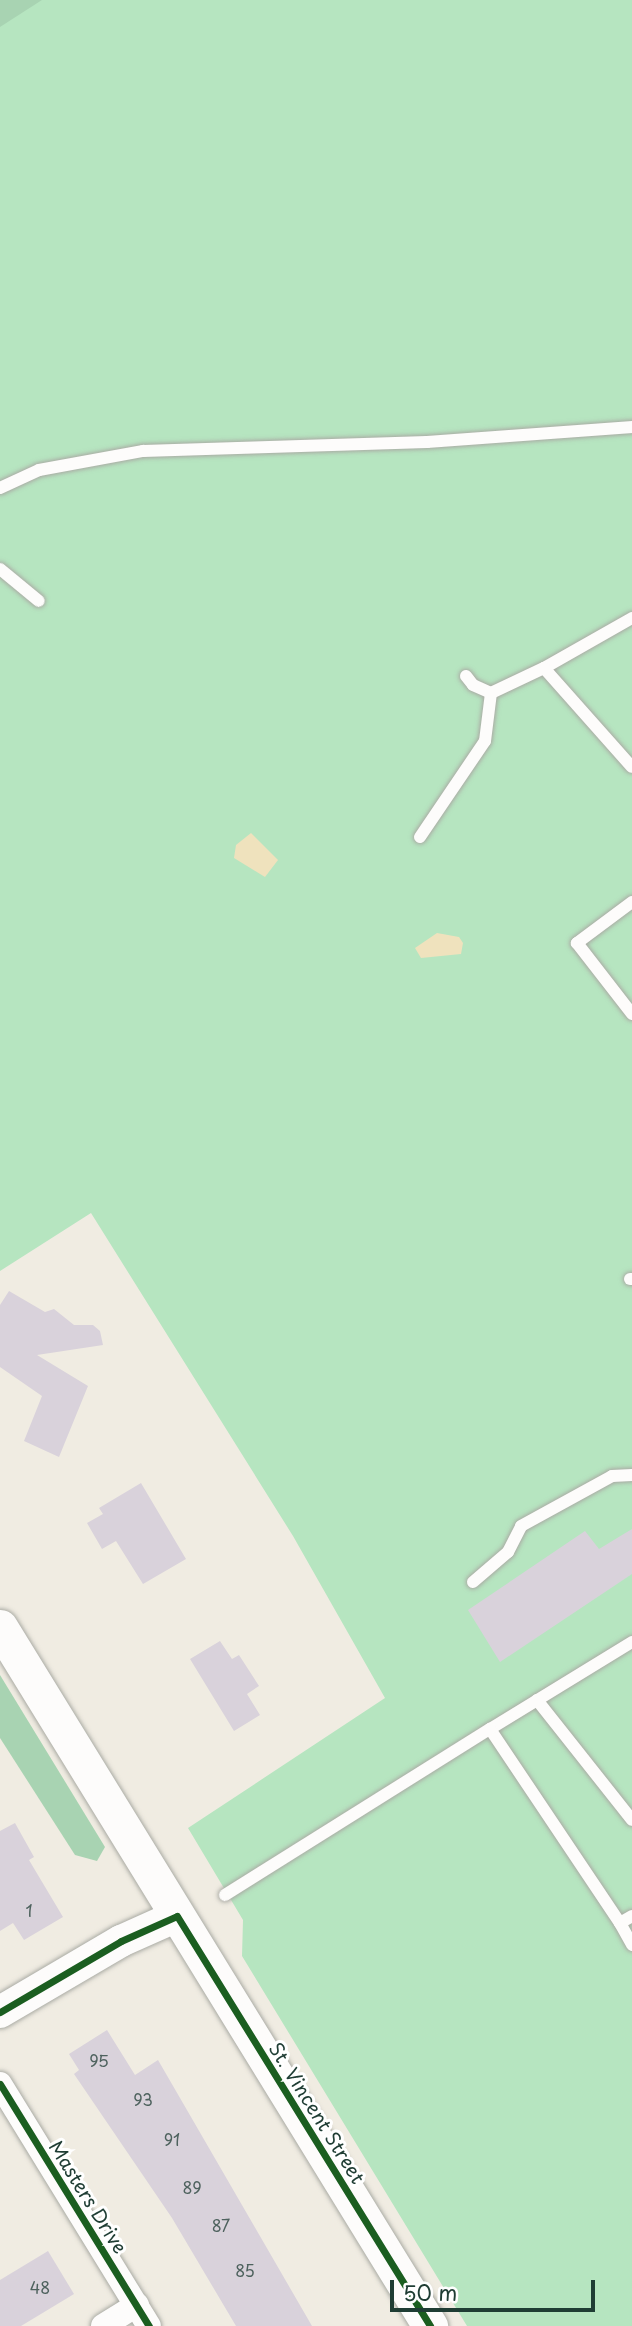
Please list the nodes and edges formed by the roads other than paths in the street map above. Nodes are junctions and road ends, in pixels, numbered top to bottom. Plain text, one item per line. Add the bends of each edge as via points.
1 (632, 427) edge
2 (0, 488) edge
3 (0, 569) edge
4 (38, 601) dead end
5 (632, 618) edge
6 (544, 668) junction
7 (466, 676) dead end
8 (491, 693) junction
9 (632, 767) edge
10 (419, 837) dead end
11 (632, 902) edge
12 (632, 1014) edge
13 (632, 1475) edge
14 (473, 1582) dead end
15 (0, 1626) edge
16 (632, 1642) edge
17 (537, 1700) junction
18 (490, 1729) junction
19 (632, 1820) edge
20 (225, 1895) dead end
21 (177, 1916) junction
22 (632, 1916) edge
23 (620, 1923) junction
24 (632, 1945) edge
25 (0, 2012) edge
26 (0, 2084) edge
27 (143, 2315) edge
28 (103, 2326) edge
29 (430, 2326) edge

1 - 2 lane via 427,442 143,452 39,470
3 - 4 lane
5 - 6 lane
6 - 8 lane
6 - 9 lane
7 - 8 lane via 473,685
8 - 10 lane via 485,741
11 - 12 lane via 577,943
13 - 14 lane via 612,1476 521,1525 508,1552
15 - 21 main road, St. Vincent Street
16 - 17 lane
17 - 18 lane
17 - 19 lane
18 - 20 lane
18 - 23 lane
21 - 25 street via 121,1941
21 - 29 main road, St. Vincent Street
22 - 23 lane
23 - 24 lane
26 - 27 street, Masters Drive
27 - 28 street

